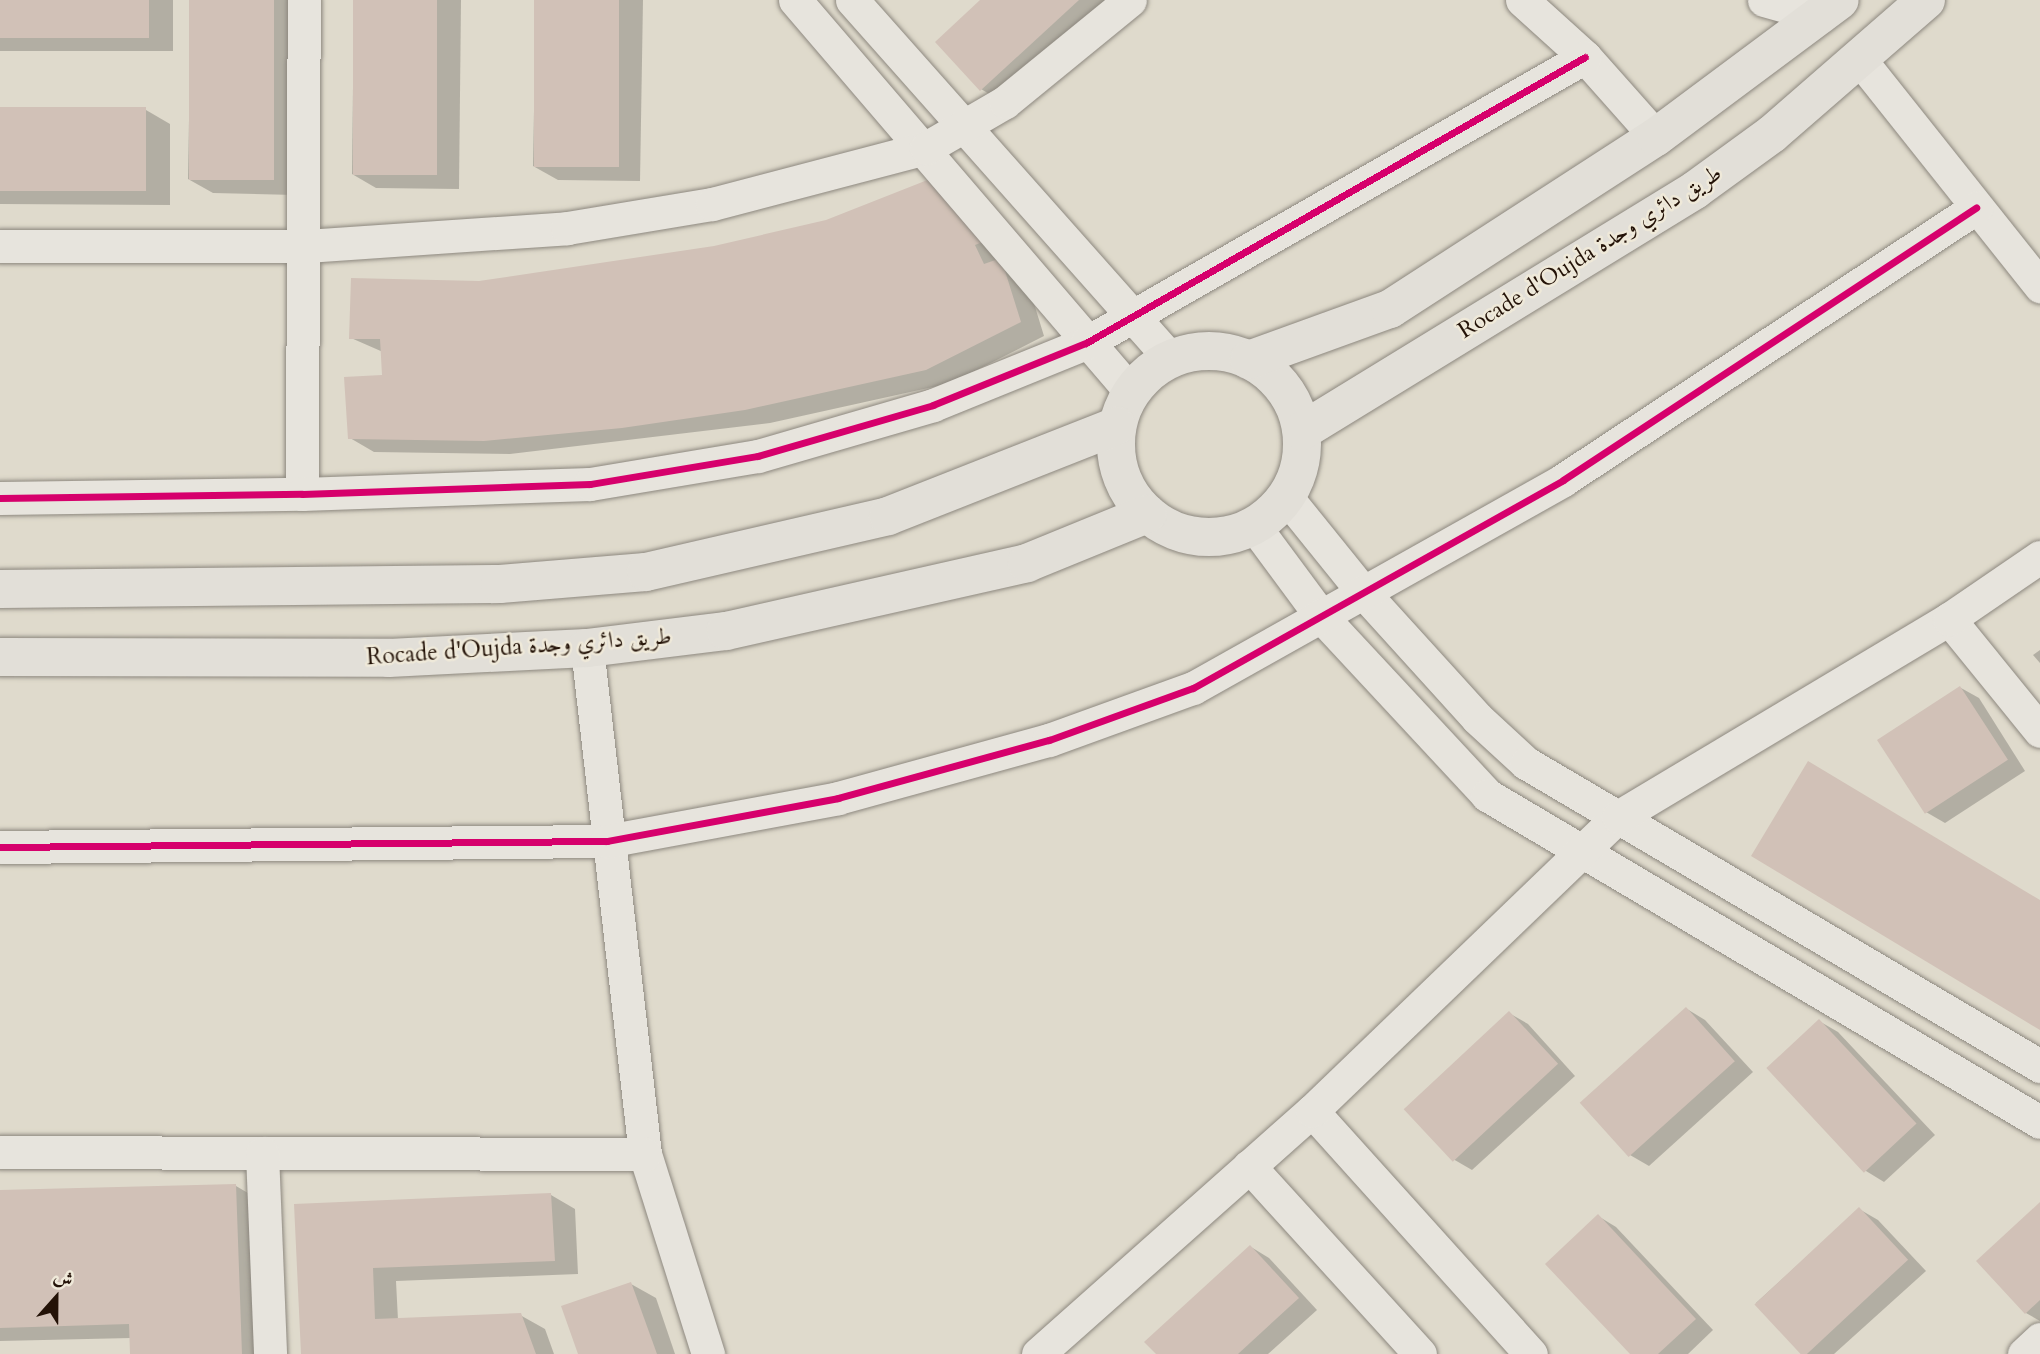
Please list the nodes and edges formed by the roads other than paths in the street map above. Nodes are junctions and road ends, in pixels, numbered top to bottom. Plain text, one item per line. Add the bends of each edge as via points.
1 (304, 0) edge
2 (796, 0) edge
3 (852, 0) edge
4 (1130, 0) edge
5 (1522, 0) edge
6 (1764, 0) edge
7 (1926, 0) edge
8 (1831, 8) edge
9 (1585, 57) junction
10 (1861, 61) junction
11 (963, 129) junction
12 (1656, 137) junction
13 (926, 148) junction
14 (1976, 208) junction
15 (0, 246) edge
16 (306, 246) junction
17 (2040, 286) edge
18 (1134, 319) junction
19 (1086, 343) junction
20 (1171, 359) junction
21 (1249, 360) junction
22 (1124, 409) junction
23 (1302, 431) junction
24 (302, 495) junction
25 (0, 498) edge
26 (1287, 498) junction
27 (1147, 514) junction
28 (1255, 527) junction
29 (2040, 557) edge
30 (0, 589) edge
31 (1363, 591) junction
32 (1320, 615) junction
33 (1949, 619) junction
34 (587, 648) junction
35 (0, 657) edge
36 (2040, 731) edge
37 (1618, 817) junction
38 (607, 841) junction
39 (0, 847) edge
40 (1578, 851) junction
41 (2040, 1066) edge
42 (1312, 1111) junction
43 (2040, 1122) edge
44 (0, 1152) edge
45 (262, 1153) junction
46 (645, 1154) junction
47 (1250, 1166) junction
48 (2040, 1339) edge
49 (270, 1354) edge
50 (708, 1354) edge
51 (1038, 1354) edge
52 (1420, 1354) edge
53 (1531, 1354) edge
54 (2024, 1354) edge

1 - 16 street
2 - 13 street
3 - 11 street
4 - 11 street via 1005,102
5 - 9 street
6 - 8 street
7 - 10 highway, Rocade d'Oujda طريق دائري وجدة
8 - 12 highway
9 - 12 street
9 - 18 street
10 - 14 street
10 - 23 highway, Rocade d'Oujda طريق دائري وجدة via 1685,197
11 - 13 street
11 - 18 street
12 - 21 highway via 1390,309
13 - 16 street via 712,204 580,226
13 - 19 street
14 - 17 street
14 - 31 street via 1563,480
15 - 16 street
16 - 24 street
18 - 19 street
18 - 20 street
19 - 22 street
19 - 24 street via 933,405 758,456 590,484
20 - 21 highway via 1197,352 1224,352
20 - 22 highway via 1142,379
21 - 23 highway via 1285,388
22 - 27 highway via 1121,474
22 - 30 highway via 888,516 646,572 500,583
23 - 26 highway via 1301,466
24 - 25 street
26 - 28 highway
26 - 31 street
27 - 28 highway via 1172,530 1199,537 1228,537
27 - 34 highway, Rocade d'Oujda طريق دائري وجدة via 1027,563 726,631
28 - 32 street
29 - 33 street
31 - 32 street
31 - 37 street via 1498,739 1550,779
32 - 38 street via 1193,688 1049,740 838,798
32 - 40 street via 1470,780
33 - 36 street
33 - 37 street
34 - 35 highway, Rocade d'Oujda طريق دائري وجدة via 389,658
34 - 38 street
37 - 40 street
37 - 41 street
38 - 39 street
38 - 46 street
40 - 42 street
40 - 43 street
42 - 47 street
42 - 53 street
44 - 45 street
45 - 46 street
45 - 49 street
46 - 50 street
47 - 51 street
47 - 52 street
48 - 54 street

